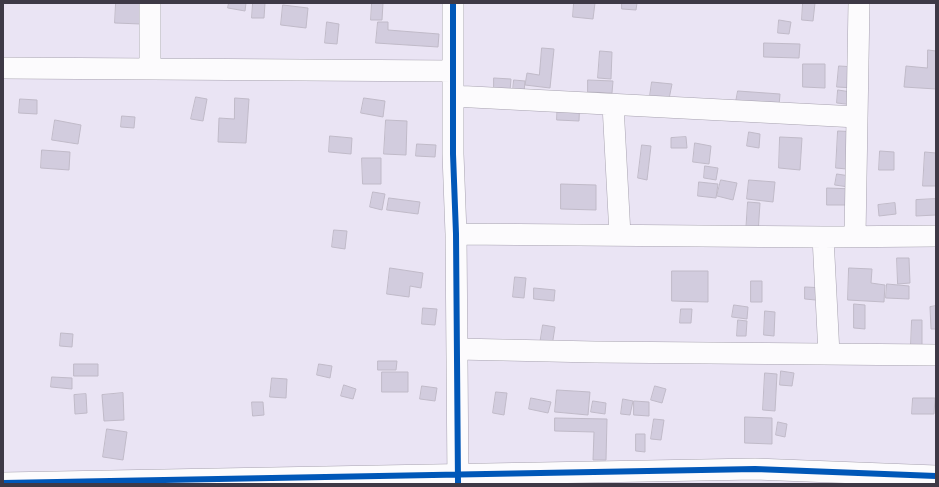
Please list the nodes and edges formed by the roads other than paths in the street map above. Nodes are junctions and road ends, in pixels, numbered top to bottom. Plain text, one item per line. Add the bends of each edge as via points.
1 (150, 3) edge
2 (453, 3) edge
3 (859, 3) edge
4 (3, 68) edge
5 (150, 69) junction
6 (453, 71) junction
7 (453, 96) junction
8 (613, 105) junction
9 (857, 117) junction
10 (456, 234) junction
11 (620, 235) junction
12 (855, 236) junction
13 (936, 236) edge
14 (824, 237) junction
15 (457, 349) junction
16 (829, 354) junction
17 (936, 355) edge
18 (936, 476) edge
19 (906, 479) edge
20 (458, 480) edge
21 (158, 482) edge
22 (3, 483) edge

1 - 5 street
2 - 6 street
3 - 9 street
4 - 5 street
5 - 6 street
6 - 7 street
7 - 8 street
7 - 10 street
8 - 9 street
8 - 11 street
9 - 12 street
10 - 11 street
10 - 15 street
11 - 14 street
12 - 13 street
12 - 14 street
14 - 16 street
15 - 16 street
15 - 20 street
16 - 17 street
18 - 19 street
19 - 20 street via 755,470
20 - 21 street
21 - 22 street

